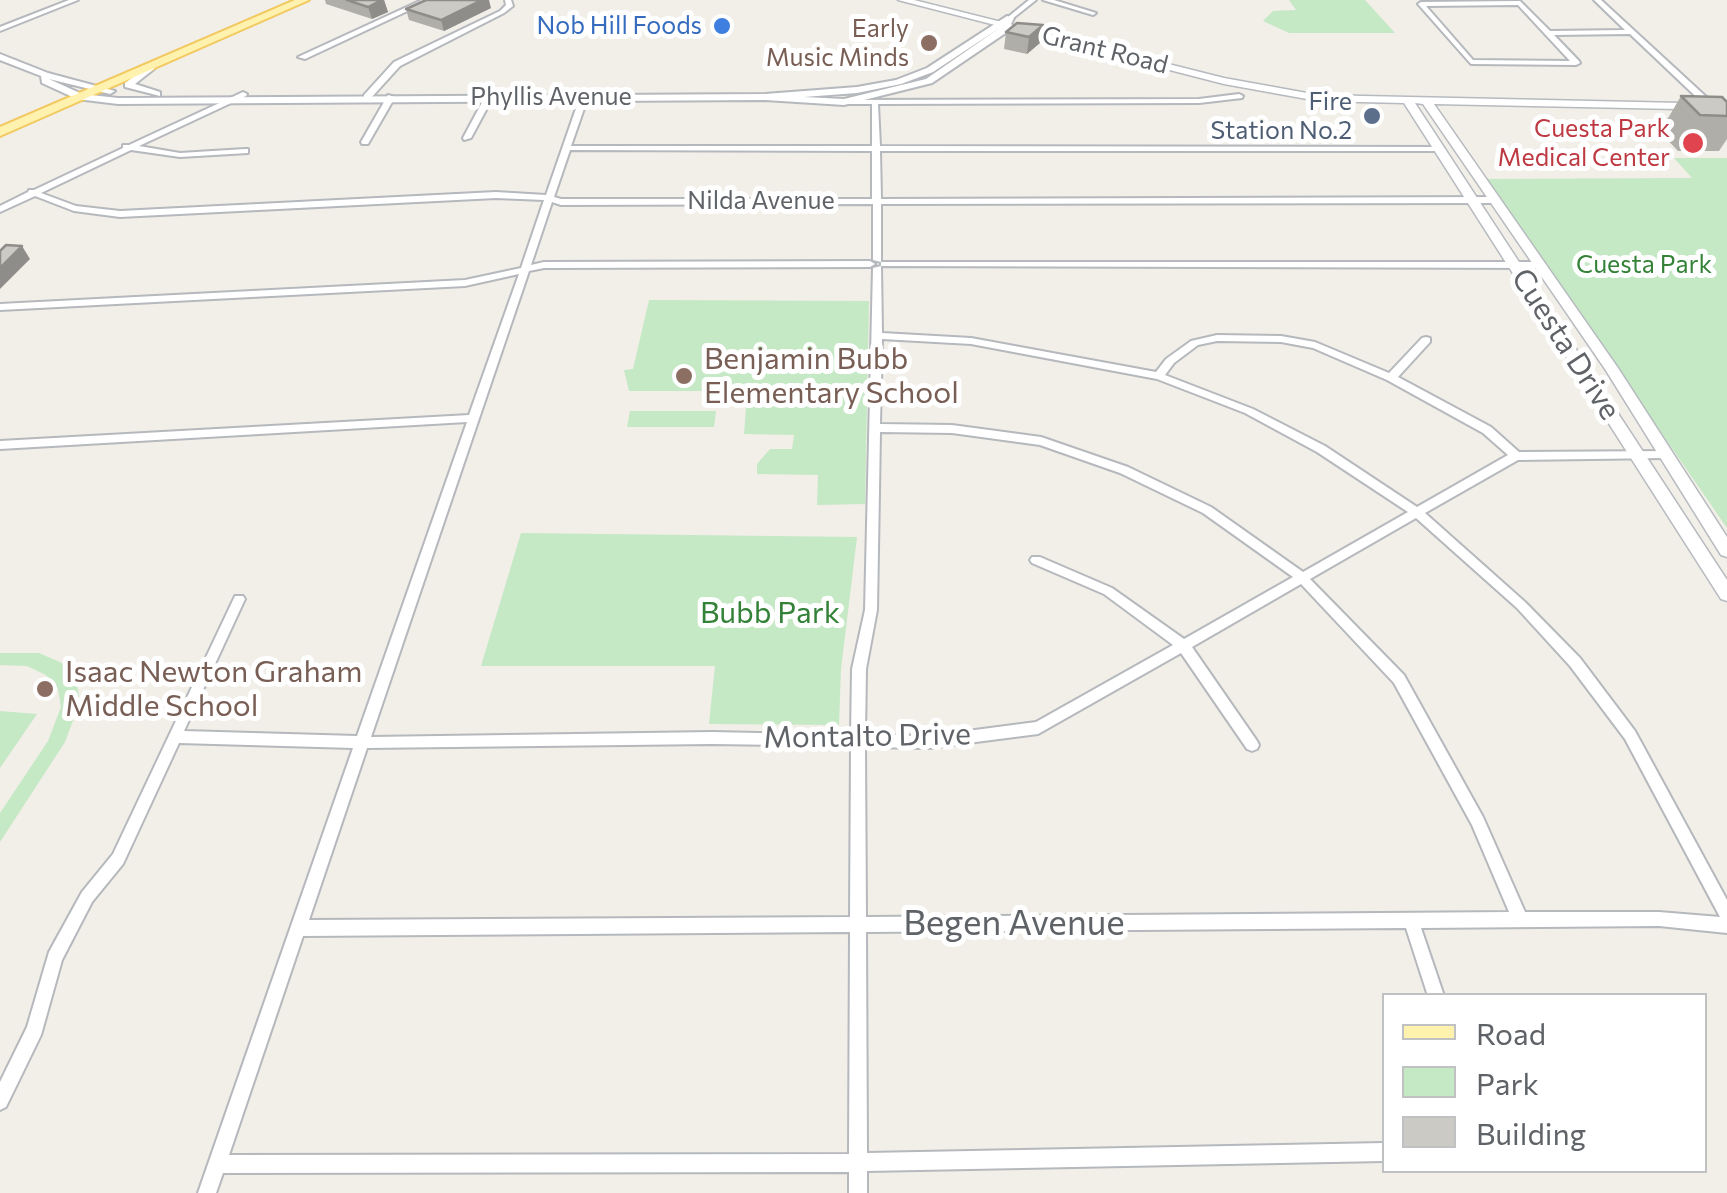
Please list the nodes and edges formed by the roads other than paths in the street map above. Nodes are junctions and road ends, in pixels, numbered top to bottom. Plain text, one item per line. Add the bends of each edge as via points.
1 (76, 0) edge
2 (282, 0) edge
3 (304, 0) edge
4 (428, 0) edge
5 (508, 0) edge
6 (903, 0) edge
7 (934, 0) edge
8 (1033, 0) edge
9 (1046, 0) edge
10 (1597, 0) edge
11 (1092, 13) dead end
12 (1005, 23) junction
13 (0, 28) edge
14 (1630, 32) junction
15 (1552, 33) junction
16 (0, 57) edge
17 (302, 57) dead end
18 (151, 66) junction
19 (46, 76) junction
20 (929, 82) junction
21 (82, 91) junction
22 (157, 94) junction
23 (1239, 96) dead end
24 (238, 97) junction
25 (366, 97) junction
26 (489, 97) junction
27 (584, 97) junction
28 (764, 97) junction
29 (391, 98) junction
30 (1727, 98) edge
31 (1407, 99) junction
32 (1425, 99) junction
33 (932, 101) junction
34 (844, 102) junction
35 (1707, 102) junction
36 (875, 105) junction
37 (1727, 107) edge
38 (0, 120) edge
39 (0, 132) edge
40 (467, 138) dead end
41 (365, 142) dead end
42 (126, 146) junction
43 (567, 148) junction
44 (876, 148) junction
45 (1440, 148) junction
46 (245, 152) dead end
47 (32, 192) junction
48 (551, 200) junction
49 (877, 200) junction
50 (1473, 200) junction
51 (1494, 200) junction
52 (0, 209) edge
53 (878, 264) junction
54 (1516, 266) junction
55 (1540, 266) junction
56 (526, 269) junction
57 (0, 306) edge
58 (877, 336) junction
59 (1426, 340) dead end
60 (1159, 376) junction
61 (1391, 378) junction
62 (472, 418) junction
63 (877, 428) junction
64 (0, 445) edge
65 (1666, 454) junction
66 (1516, 456) junction
67 (1639, 456) junction
68 (1416, 512) junction
69 (1727, 551) edge
70 (1036, 560) dead end
71 (1301, 577) junction
72 (1727, 594) edge
73 (239, 598) dead end
74 (1184, 646) junction
75 (176, 736) junction
76 (857, 739) junction
77 (362, 740) junction
78 (1252, 745) dead end
79 (1727, 915) edge
80 (1520, 919) junction
81 (1411, 921) junction
82 (857, 924) junction
83 (1727, 925) edge
84 (302, 928) junction
85 (1435, 993) edge
86 (0, 1101) edge
87 (1382, 1152) edge
88 (856, 1160) junction
89 (218, 1164) junction
90 (208, 1193) edge
91 (858, 1193) edge

1 - 13 street
2 - 21 main road
3 - 18 main road
4 - 17 street
5 - 25 street via 502,12 397,64
6 - 12 main road, Grant Road
7 - 12 main road, Grant Road
8 - 12 street
9 - 11 street
10 - 14 street
12 - 20 street, Phyllis Avenue
12 - 28 street, Phyllis Avenue via 898,82
12 - 31 main road, Grant Road via 1228,75
14 - 15 street
14 - 35 street
15 - 15 street via 1576,63 1471,62 1421,4 1520,3
16 - 19 street
18 - 21 main road
18 - 22 street via 128,85
19 - 21 street
19 - 21 street
20 - 33 street
20 - 34 street, Phyllis Avenue
21 - 22 street, Phyllis Avenue
21 - 24 street, Phyllis Avenue
21 - 38 main road
21 - 39 main road
22 - 24 street, Phyllis Avenue
23 - 33 street
24 - 25 street, Phyllis Avenue
24 - 42 street
25 - 29 street, Phyllis Avenue
26 - 27 street, Phyllis Avenue
26 - 29 street, Phyllis Avenue
26 - 40 street
27 - 28 street, Phyllis Avenue
27 - 43 street
28 - 34 street, Phyllis Avenue
29 - 41 street
30 - 35 main road, Grant Road
31 - 32 main road, Grant Road
31 - 45 main road, Cuesta Drive
32 - 35 main road, Grant Road
32 - 51 main road, Cuesta Drive
33 - 36 street
34 - 36 street
35 - 37 main road, Grant Road
36 - 44 street
42 - 46 street via 180,155
42 - 47 street
43 - 44 street
43 - 48 street
44 - 45 street
44 - 49 street
45 - 50 main road, Cuesta Drive
47 - 48 street, Nilda Avenue via 74,208 120,214 496,195
47 - 52 street
48 - 49 street, Nilda Avenue
48 - 56 street
49 - 50 street, Nilda Avenue
49 - 53 street
50 - 51 street, Nilda Avenue
50 - 54 main road, Cuesta Drive
51 - 55 main road, Cuesta Drive
53 - 54 street
53 - 56 street
53 - 58 street
54 - 55 street
54 - 67 main road, Cuesta Drive
55 - 65 main road, Cuesta Drive
56 - 57 street via 465,283
56 - 62 street
58 - 60 street via 987,343
58 - 63 street
59 - 61 street
60 - 61 street via 1194,343 1249,336 1315,346
60 - 68 street via 1249,411 1321,449
61 - 66 street via 1487,430
62 - 64 street
62 - 77 street
63 - 71 street via 1041,441 1124,470 1207,510
63 - 76 street via 871,610 859,669
65 - 67 street, Montalto Drive
65 - 69 main road, Cuesta Drive
66 - 67 street, Montalto Drive
66 - 68 street, Montalto Drive
67 - 72 main road, Cuesta Drive
68 - 71 street, Montalto Drive
68 - 79 street via 1575,662 1630,735
70 - 74 street via 1108,591
71 - 74 street, Montalto Drive
71 - 80 street via 1399,679 1478,822
73 - 75 street
74 - 76 street, Montalto Drive via 1038,728 929,742
74 - 78 street
75 - 77 street, Montalto Drive
75 - 86 street via 118,859 87,898 55,958 36,1029
76 - 77 street, Montalto Drive
76 - 82 street
77 - 84 street
80 - 81 street, Begen Avenue
80 - 83 street, Begen Avenue
81 - 82 street, Begen Avenue
81 - 85 street
82 - 84 street, Begen Avenue
82 - 88 street
84 - 89 street
87 - 88 street
88 - 89 street
88 - 91 street
89 - 90 street

